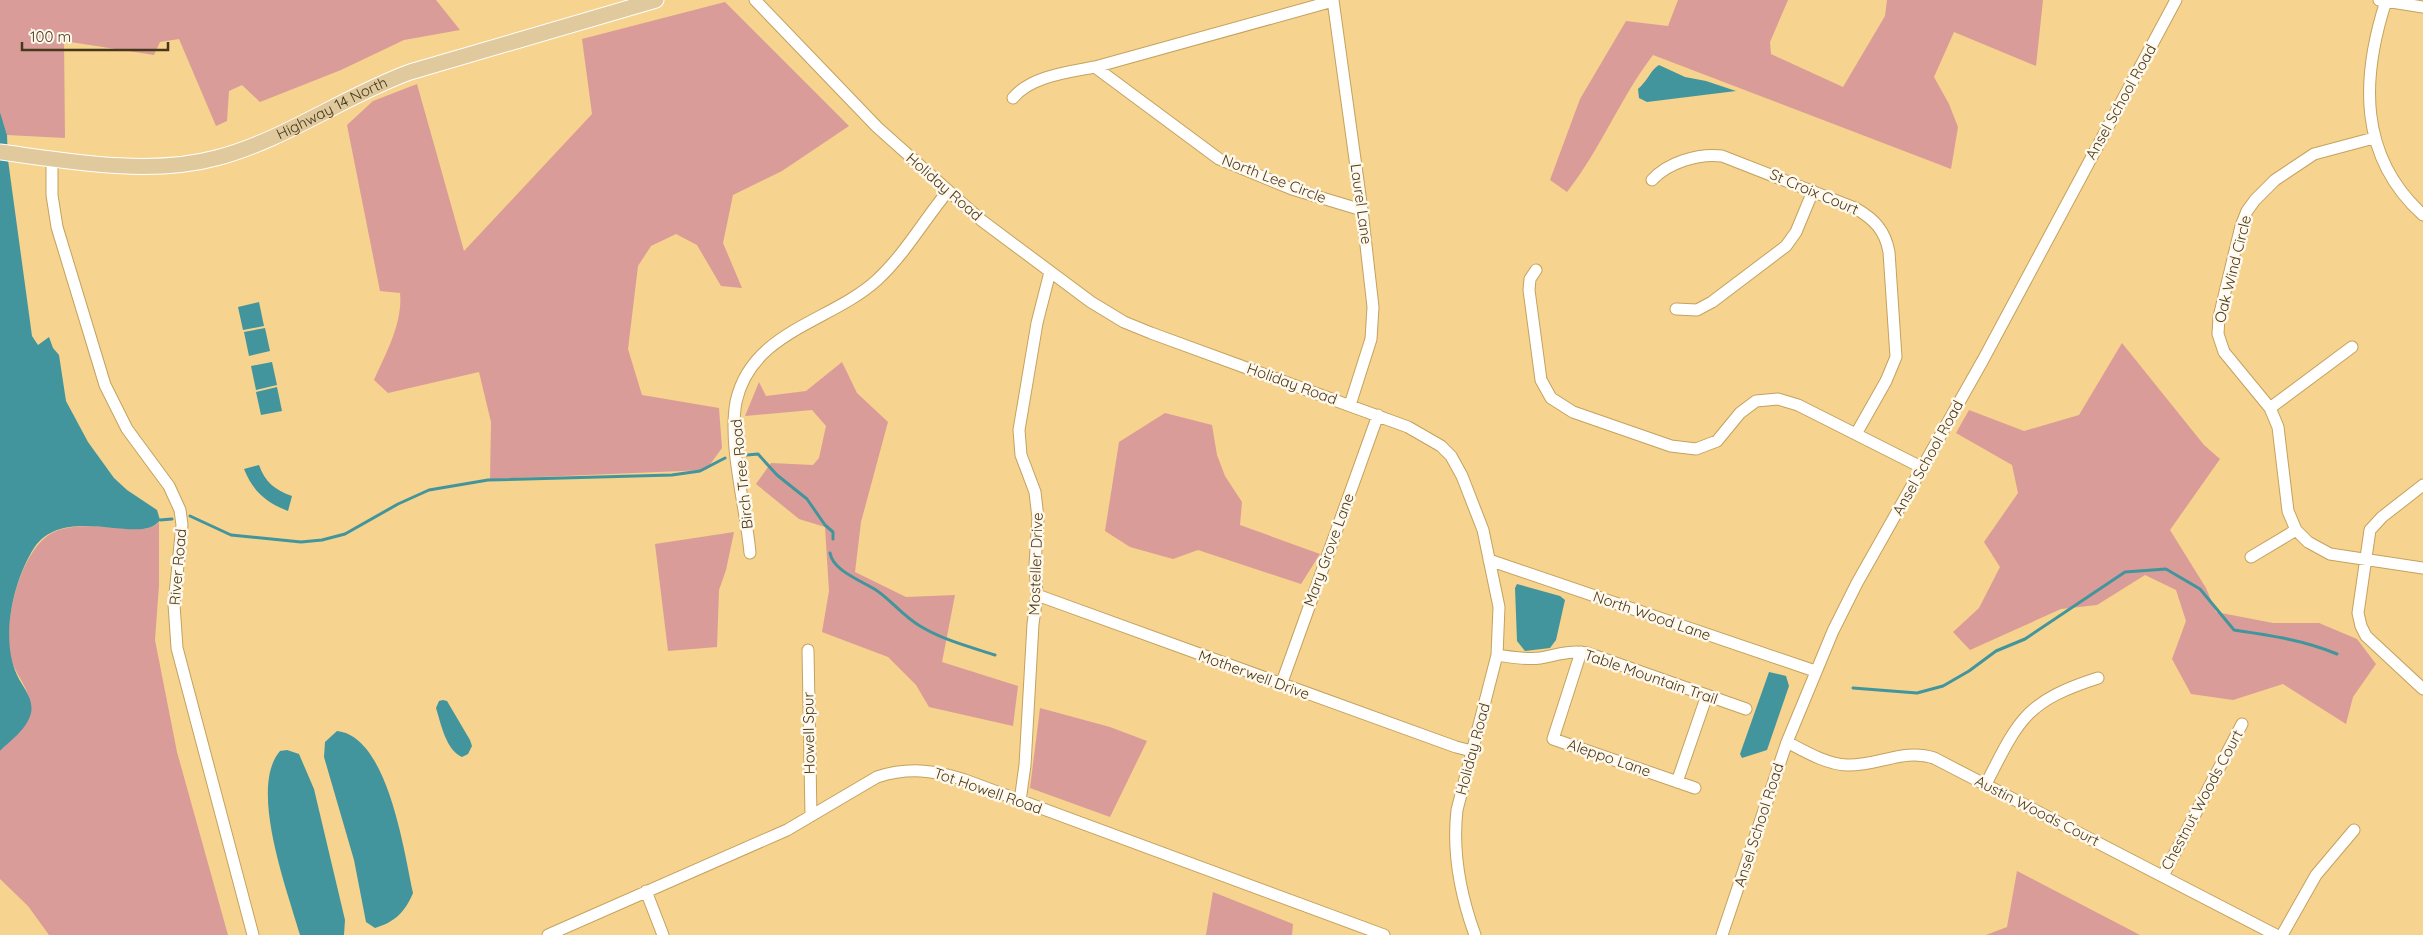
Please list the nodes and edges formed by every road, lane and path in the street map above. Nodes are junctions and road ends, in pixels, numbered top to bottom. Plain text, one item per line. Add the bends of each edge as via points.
1 (656, 0) edge
2 (755, 0) edge
3 (2176, 0) edge
4 (1333, 1) edge
5 (2382, 1) edge
6 (2423, 7) edge
7 (1095, 67) junction
8 (1013, 98) dead end
9 (2374, 138) junction
10 (0, 152) edge
11 (52, 158) junction
12 (1652, 180) dead end
13 (948, 191) junction
14 (1813, 191) junction
15 (1362, 210) junction
16 (2423, 215) edge
17 (1536, 270) dead end
18 (1050, 272) junction
19 (1676, 309) dead end
20 (2352, 347) dead end
21 (1350, 405) junction
22 (2270, 408) junction
23 (1378, 415) junction
24 (1856, 434) junction
25 (1922, 468) junction
26 (2423, 486) edge
27 (2296, 530) junction
28 (750, 553) dead end
29 (2251, 557) dead end
30 (1488, 560) junction
31 (2365, 560) junction
32 (2423, 568) edge
33 (1037, 595) junction
34 (808, 650) dead end
35 (1581, 652) junction
36 (1497, 655) junction
37 (1815, 671) junction
38 (2098, 678) dead end
39 (1281, 684) junction
40 (2423, 690) edge
41 (1707, 695) junction
42 (1746, 709) dead end
43 (2242, 724) dead end
44 (1786, 742) junction
45 (1472, 750) junction
46 (1677, 782) junction
47 (1986, 784) junction
48 (1695, 788) dead end
49 (1020, 801) junction
50 (811, 816) junction
51 (2354, 830) dead end
52 (2163, 876) junction
53 (646, 891) junction
54 (253, 935) edge
55 (548, 935) edge
56 (663, 935) edge
57 (1384, 935) edge
58 (1475, 935) edge
59 (1722, 935) edge
60 (2276, 935) edge
61 (2282, 935) edge

1 - 11 main road, Highway 14 North via 410,72 375,86 283,133 216,158 147,166
2 - 13 street, Holiday Road via 877,127
3 - 25 street, Ansel School Road
4 - 7 street
4 - 15 street, Laurel Lane
5 - 6 street
5 - 9 street via 2369,75
7 - 8 street via 1032,84
7 - 15 street, North Lee Circle via 1219,159 1292,189
9 - 16 street via 2391,176
9 - 22 street, Oak Wind Circle via 2322,150 2304,158 2265,188 2243,219 2219,317 2218,334 2224,352
10 - 11 main road, Highway 14 North
11 - 54 street, River Road via 52,195 57,227 106,385 127,429 169,486 180,510 182,525 174,604 177,648
12 - 14 street, St Croix Court via 1664,168 1715,155
13 - 18 street, Holiday Road
13 - 28 street, Birch Tree Road via 876,281 840,308 782,337 762,354 742,384 736,403 734,429
14 - 19 street via 1796,232 1786,246 1712,302 1697,310
14 - 24 street, St Croix Court via 1869,216 1883,231 1889,252 1896,357
15 - 21 street, Laurel Lane via 1373,320 1366,359
17 - 24 street via 1528,290 1539,373 1547,393 1561,406 1686,449 1712,444 1748,407 1778,398
18 - 21 street, Holiday Road via 1124,322
18 - 33 street, Mosteller Drive via 1037,323 1019,430 1021,455 1037,504
20 - 22 street
21 - 23 street, Holiday Road
22 - 27 street, Oak Wind Circle via 2278,428 2287,504
23 - 30 street, Holiday Road via 1426,436 1451,456 1472,501
23 - 39 street, Mary Grove Lane
24 - 25 street
25 - 37 street, Ansel School Road via 1857,583
26 - 31 street via 2374,524
27 - 29 street
27 - 31 street via 2308,542 2330,554
30 - 36 street, Holiday Road via 1499,608
30 - 37 street, North Wood Lane
31 - 32 street
31 - 40 street via 2358,613 2363,631 2375,647
33 - 39 street, Motherwell Drive
33 - 49 street, Mosteller Drive
34 - 50 street, Howell Spur
35 - 36 street, Table Mountain Trail via 1522,659
35 - 41 street, Table Mountain Trail
35 - 46 street, Aleppo Lane via 1553,739
36 - 45 street, Holiday Road
37 - 44 street, Ansel School Road
38 - 47 street via 2056,694 2029,713 2008,741
39 - 45 street, Motherwell Drive
41 - 42 street, Table Mountain Trail
41 - 46 street
43 - 52 street, Chestnut Woods Court
44 - 47 street, Austin Woods Court via 1822,759 1848,765 1923,754
44 - 59 street, Ansel School Road
45 - 58 street, Holiday Road via 1457,810 1455,850 1464,901
46 - 48 street, Aleppo Lane
47 - 52 street, Austin Woods Court
49 - 50 street, Tot Howell Road via 942,772 905,770 884,774 861,784
49 - 57 street, Tot Howell Road
50 - 53 street, Tot Howell Road via 787,830
51 - 61 street via 2316,875
52 - 60 street, Austin Woods Court
53 - 55 street, Tot Howell Road
53 - 56 street

